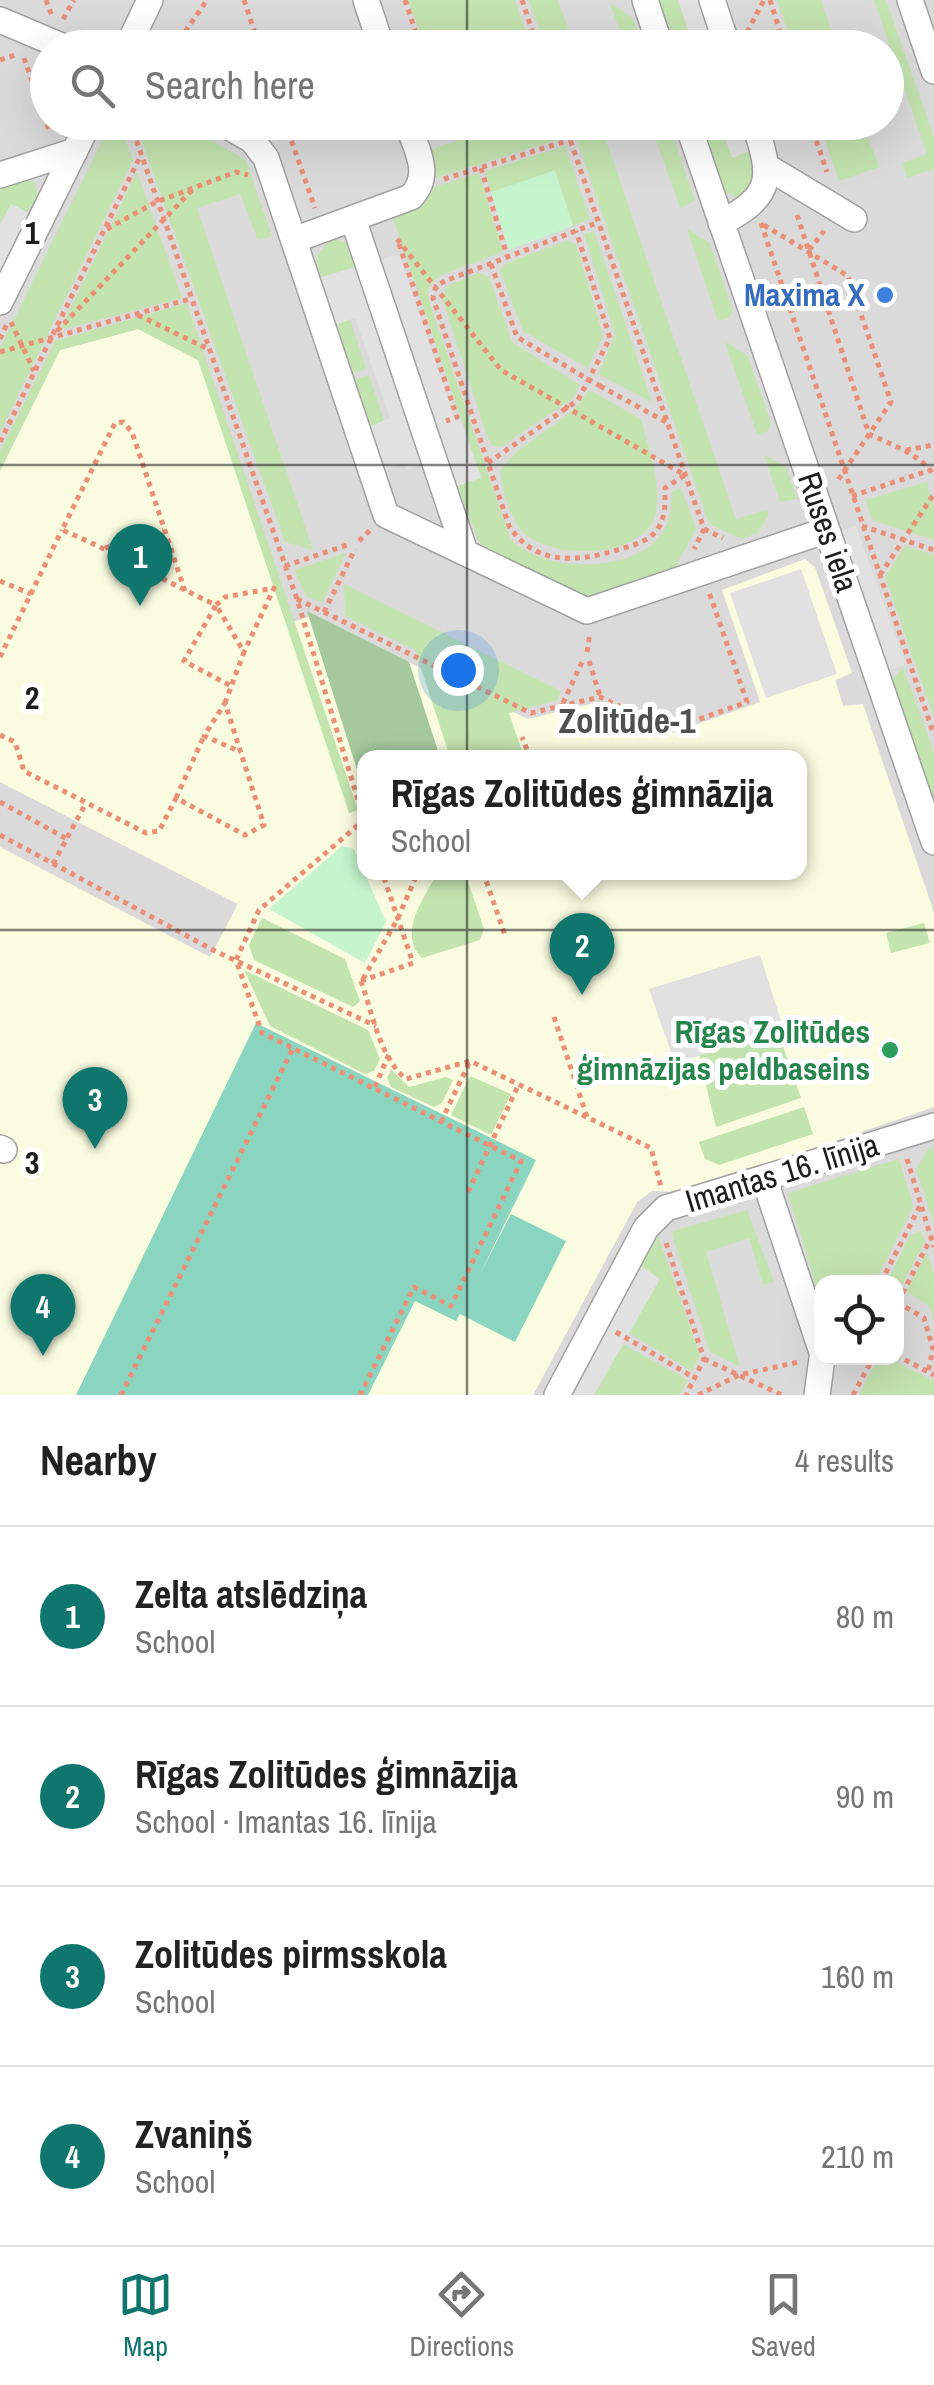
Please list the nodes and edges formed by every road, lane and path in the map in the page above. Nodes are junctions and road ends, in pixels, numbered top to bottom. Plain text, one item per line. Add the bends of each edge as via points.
1 (74, 0) edge
2 (150, 0) edge
3 (207, 0) edge
4 (244, 0) edge
5 (366, 0) edge
6 (405, 0) edge
7 (522, 0) edge
8 (645, 0) edge
9 (712, 0) edge
10 (767, 0) edge
11 (919, 7) edge
12 (0, 20) edge
13 (34, 30) edge
14 (64, 30) edge
15 (136, 30) edge
16 (186, 30) edge
17 (254, 30) edge
18 (376, 30) edge
19 (415, 30) edge
20 (532, 30) edge
21 (655, 30) edge
22 (722, 30) edge
23 (749, 30) edge
24 (779, 30) edge
25 (0, 60) edge
26 (30, 70) edge
27 (934, 71) edge
28 (61, 140) edge
29 (70, 140) edge
30 (135, 140) edge
31 (250, 140) edge
32 (292, 140) edge
33 (413, 140) edge
34 (570, 140) joint
35 (693, 140) edge
36 (762, 140) edge
37 (817, 140) edge
38 (64, 146) junction
39 (140, 156) junction
40 (481, 168) junction
41 (778, 173) junction
42 (0, 175) edge
43 (274, 182) junction
44 (422, 186) junction
45 (194, 188) junction
46 (156, 202) junction
47 (387, 208) junction
48 (847, 214) joint
49 (757, 215) junction
50 (353, 219) junction
51 (163, 221) junction
52 (599, 222) junction
53 (721, 223) junction
54 (322, 230) junction
55 (104, 231) junction
56 (576, 231) junction
57 (397, 238) junction
58 (294, 240) junction
59 (808, 252) junction
60 (508, 257) junction
61 (491, 264) junction
62 (436, 286) junction
63 (190, 298) junction
64 (5, 310) edge
65 (135, 314) junction
66 (52, 337) junction
67 (22, 346) junction
68 (208, 349) junction
69 (0, 352) edge
70 (34, 372) junction
71 (567, 411) junction
72 (666, 422) junction
73 (426, 428) junction
74 (868, 434) junction
75 (0, 442) edge
76 (934, 445) edge
77 (903, 450) junction
78 (488, 463) junction
79 (843, 472) junction
80 (933, 472) edge
81 (685, 474) junction
82 (934, 494) edge
83 (852, 496) junction
84 (823, 518) junction
85 (862, 526) junction
86 (62, 530) junction
87 (163, 530) junction
88 (904, 540) junction
89 (105, 548) junction
90 (934, 550) edge
91 (464, 552) junction
92 (285, 566) junction
93 (879, 576) junction
94 (0, 580) edge
95 (677, 583) junction
96 (185, 590) junction
97 (708, 590) dead end
98 (31, 594) junction
99 (296, 599) junction
100 (216, 605) junction
101 (324, 612) junction
102 (590, 630) dead end
103 (244, 652) junction
104 (587, 652) dead end
105 (0, 656) edge
106 (231, 686) junction
107 (600, 697) junction
108 (225, 703) junction
109 (562, 703) junction
110 (0, 735) edge
111 (934, 735) edge
112 (204, 736) junction
113 (522, 737) dead end
114 (527, 750) edge
115 (241, 752) junction
116 (357, 791) edge
117 (176, 798) junction
118 (0, 802) edge
119 (86, 804) junction
120 (357, 826) edge
121 (0, 835) edge
122 (67, 838) junction
123 (934, 842) edge
124 (53, 864) junction
125 (384, 880) edge
126 (414, 880) edge
127 (486, 880) edge
128 (397, 920) junction
129 (506, 938) dead end
130 (236, 960) junction
131 (361, 981) junction
132 (554, 1017) dead end
133 (376, 1026) junction
134 (293, 1048) junction
135 (389, 1054) junction
136 (470, 1061) junction
137 (519, 1084) junction
138 (375, 1087) junction
139 (588, 1117) junction
140 (441, 1122) junction
141 (934, 1126) edge
142 (900, 1137) junction
143 (491, 1146) junction
144 (764, 1178) junction
145 (468, 1192) dead end
146 (921, 1203) junction
147 (666, 1208) junction
148 (931, 1238) junction
149 (934, 1247) edge
150 (885, 1275) edge
151 (904, 1290) edge
152 (904, 1307) edge
153 (596, 1320) junction
154 (814, 1353) edge
155 (814, 1357) edge
156 (704, 1358) junction
157 (904, 1359) edge
158 (815, 1365) edge
159 (868, 1365) edge
160 (931, 1373) edge
161 (739, 1375) junction
162 (693, 1378) junction
163 (121, 1395) edge
164 (360, 1395) edge
165 (556, 1395) edge
166 (686, 1395) edge
167 (698, 1395) edge
168 (782, 1395) edge
169 (816, 1395) edge
170 (853, 1395) edge

1 - 14 path
2 - 15 street
3 - 16 path
4 - 17 path
5 - 18 street
6 - 19 path
7 - 20 path
8 - 21 street
9 - 22 street
10 - 23 path
10 - 24 path
11 - 27 street
12 - 13 street
25 - 26 path via 22,52
28 - 38 path
29 - 38 street
30 - 39 path
31 - 43 street
32 - 54 path
33 - 44 street
34 - 40 path
34 - 52 path
35 - 53 street, Ruses iela
36 - 41 street
37 - 48 path
38 - 42 street
38 - 64 street
39 - 46 path
39 - 55 path
40 - 44 path
40 - 60 path
41 - 48 street
41 - 49 street
41 - 59 path
43 - 45 path via 236,172
43 - 58 street
44 - 47 street
45 - 46 path
45 - 51 path
46 - 51 path
46 - 55 path
47 - 50 street
47 - 57 path
49 - 53 street
49 - 59 path
49 - 79 path
50 - 54 street
50 - 73 street
51 - 63 path
51 - 66 path
52 - 56 path
52 - 72 path
53 - 84 street, Ruses iela
54 - 58 street
55 - 66 path
56 - 60 path
56 - 71 path via 610,338
57 - 62 path
57 - 73 path via 457,417
58 - 91 street via 386,514
59 - 74 path
59 - 74 path via 848,276 890,402
60 - 61 path
61 - 62 path
61 - 72 path, bridge via 517,336
62 - 71 path via 502,370
62 - 78 path via 433,298
63 - 65 path
63 - 68 path
64 - 67 path
65 - 66 path
65 - 68 path
66 - 67 path
66 - 70 path
67 - 69 path
67 - 70 path
68 - 92 path
70 - 75 path
71 - 78 path
71 - 81 path
72 - 81 path
73 - 91 street
74 - 77 path
74 - 79 path
76 - 77 path
77 - 80 path
78 - 81 path via 516,536 571,562 654,534 665,488
79 - 83 path
79 - 84 path
80 - 83 path
81 - 95 path via 704,528
82 - 88 path
83 - 85 path
84 - 95 street
84 - 123 street, Ruses iela
85 - 88 path
85 - 93 path
86 - 87 path via 115,423 123,422
86 - 89 path
86 - 98 path
87 - 89 path
87 - 96 path
88 - 90 path
88 - 93 path
89 - 96 path
91 - 95 street via 587,611
92 - 99 path
92 - 101 path via 353,546
93 - 111 path
94 - 98 path
96 - 100 path
97 - 107 path via 747,702 668,730
98 - 105 path
99 - 101 path
99 - 116 path
100 - 103 path
100 - 103 path via 274,588
100 - 106 path via 184,661
101 - 109 path via 531,713
102 - 104 path
103 - 106 path
106 - 108 path
107 - 109 path
107 - 109 path via 586,660
108 - 112 path
108 - 115 path
110 - 119 path via 15,742 24,771
112 - 115 path
112 - 117 path
113 - 114 path
115 - 117 path via 264,826 245,834
117 - 119 path via 159,831 146,833
118 - 122 path
119 - 122 path
120 - 130 path via 260,910
121 - 124 path
122 - 124 path
124 - 130 path
125 - 128 path
126 - 128 path
127 - 129 path
128 - 131 path
128 - 131 path via 413,963
130 - 133 path
130 - 134 path via 262,1032
131 - 133 path
132 - 139 path
133 - 135 path
134 - 138 path
134 - 163 path
135 - 136 path via 406,1079
135 - 138 path
136 - 137 path
136 - 140 path
137 - 139 path
137 - 143 path
138 - 140 path
139 - 147 path via 650,1148
140 - 143 path
141 - 142 street, Imantas 16. līnija
142 - 144 street, Imantas 16. līnija
142 - 146 path
143 - 145 path
143 - 164 path via 521,1161 451,1306 414,1287
144 - 147 street, Imantas 16. līnija
144 - 154 street
146 - 148 path
146 - 150 path
147 - 153 street, Imantas 16. līnija via 646,1228
147 - 156 path via 666,1242
148 - 149 path
148 - 151 path
152 - 160 path via 924,1318
153 - 162 path
153 - 165 street, Imantas 16. līnija
155 - 161 path
156 - 161 path
156 - 162 path
157 - 160 path
158 - 169 street
159 - 170 path
161 - 167 path
161 - 168 path
162 - 166 path

